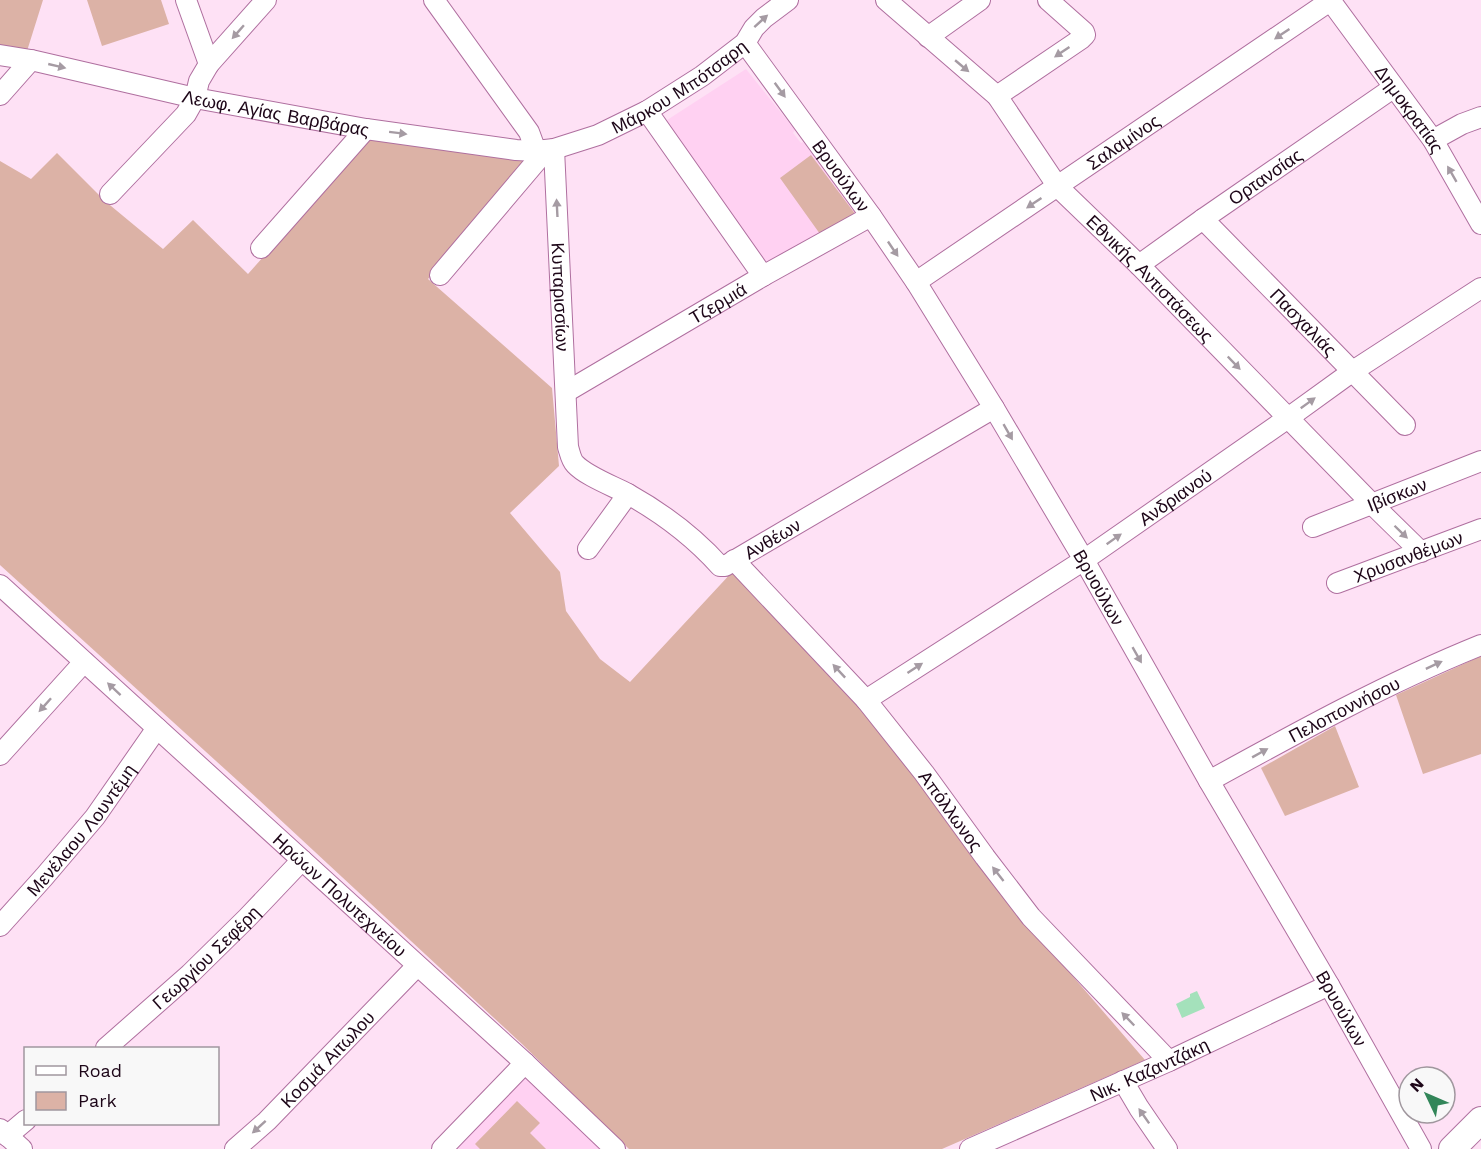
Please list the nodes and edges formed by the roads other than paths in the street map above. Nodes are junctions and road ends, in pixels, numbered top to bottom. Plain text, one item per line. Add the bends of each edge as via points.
1 (186, 0) edge
2 (266, 0) edge
3 (434, 0) edge
4 (788, 0) edge
5 (886, 0) edge
6 (980, 0) edge
7 (1048, 0) edge
8 (1330, 0) edge
9 (928, 37) junction
10 (745, 43) junction
11 (0, 55) edge
12 (31, 60) junction
13 (209, 64) junction
14 (1393, 88) junction
15 (0, 95) edge
16 (997, 96) junction
17 (195, 98) junction
18 (647, 111) junction
19 (1481, 117) edge
20 (366, 129) junction
21 (1432, 140) junction
22 (545, 150) junction
23 (1058, 187) junction
24 (110, 194) dead end
25 (871, 216) junction
26 (1203, 219) junction
27 (1481, 224) edge
28 (261, 248) dead end
29 (1139, 265) junction
30 (440, 275) dead end
31 (763, 276) junction
32 (916, 282) junction
33 (1481, 288) edge
34 (1353, 371) junction
35 (566, 392) junction
36 (994, 408) junction
37 (1288, 418) junction
38 (1405, 425) dead end
39 (568, 447) joint
40 (1481, 461) edge
41 (628, 494) junction
42 (1371, 503) junction
43 (1313, 526) dead end
44 (1481, 529) edge
45 (588, 549) dead end
46 (1421, 552) junction
47 (734, 560) junction
48 (1084, 560) junction
49 (1337, 583) dead end
50 (0, 585) edge
51 (1481, 645) edge
52 (84, 662) junction
53 (866, 700) junction
54 (157, 728) junction
55 (0, 755) edge
56 (1209, 782) junction
57 (302, 860) junction
58 (0, 926) edge
59 (417, 966) junction
60 (1329, 986) junction
61 (107, 1047) edge
62 (1169, 1061) junction
63 (525, 1063) junction
64 (1123, 1081) junction
65 (1481, 1120) edge
66 (24, 1121) edge
67 (10, 1138) edge
68 (1481, 1143) edge
69 (235, 1149) edge
70 (442, 1149) edge
71 (615, 1149) edge
72 (970, 1149) edge
73 (1167, 1149) edge
74 (1421, 1149) edge
75 (1452, 1149) edge
76 (1475, 1149) edge

1 - 13 street
2 -> 13 street
3 - 22 street
10 -> 4 street, Μάρκου Μπότσαρη via 753,28
5 - 9 street, Εθνικής Αντιστάσεως
6 - 9 street
7 -> 16 street via 1085,35
8 - 14 street, Δημοκρατίας
8 -> 23 street, Σαλαμίνος
9 -> 16 street, Εθνικής Αντιστάσεως
10 - 18 street, Μάρκου Μπότσαρη
10 -> 25 street, Βρυούλων
11 - 12 street, Λεωφ. Αγίας Βαρβάρας
12 - 15 street
12 -> 17 street, Λεωφ. Αγίας Βαρβάρας
13 - 17 street
14 - 21 street, Δημοκρατίας
14 - 26 street, Ορτανσίας
16 - 23 street, Εθνικής Αντιστάσεως
17 - 20 street, Λεωφ. Αγίας Βαρβάρας
17 - 24 street via 186,114
18 - 22 street, Μάρκου Μπότσαρη via 598,135
18 - 31 street
19 - 21 street
20 -> 22 street, Λεωφ. Αγίας Βαρβάρας via 516,150
20 - 28 street
27 -> 21 street, Δημοκρατίας
22 - 30 street
35 -> 22 street, Κυπαρισσίων
23 - 29 street, Εθνικής Αντιστάσεως
23 -> 32 street, Σαλαμίνος
25 - 31 street, Τζερμιά
25 -> 32 street, Βρυούλων
26 - 29 street, Ορτανσίας
26 - 34 street, Πασχαλιάς
29 -> 37 street, Εθνικής Αντιστάσεως
31 - 35 street, Τζερμιά
32 - 36 street, Βρυούλων
33 - 34 street, Ανδριανού
37 -> 34 street, Ανδριανού
34 - 38 street, Πασχαλιάς
35 - 39 street, Κυπαρισσίων
36 - 47 street, Ανθέων
36 -> 48 street, Βρυούλων
37 - 42 street, Εθνικής Αντιστάσεως
48 -> 37 street, Ανδριανού
39 - 41 street, Ανθέων via 573,463
40 - 42 street, Ιβίσκων
41 - 45 street
41 - 47 street, Ανθέων via 682,531 720,566
42 - 43 street, Ιβίσκων
42 -> 46 street, Εθνικής Αντιστάσεως
44 - 46 street, Χρυσανθέμων
46 - 49 street, Χρυσανθέμων
53 -> 47 street, Απόλλωνος
53 -> 48 street, Ανδριανού
48 -> 56 street, Βρυούλων
50 - 52 street, Ηρώων Πολυτεχνείου
56 -> 51 street, Πελοποννήσου via 1350,704
54 -> 52 street, Ηρώων Πολυτεχνείου
52 -> 55 street
62 -> 53 street, Απόλλωνος via 1031,917
54 - 57 street, Ηρώων Πολυτεχνείου
54 - 58 street, Μενέλαου Λουντέμη via 95,817
56 - 60 street, Βρυούλων
57 - 59 street, Ηρώων Πολυτεχνείου
57 - 61 street, Γεωργίου Σεφέρη via 190,974
59 - 63 street, Ηρώων Πολυτεχνείου
59 -> 69 street, Κοσμά Αιτωλου
60 - 62 street, Νικ. Καζαντζάκη
60 - 74 street, Βρυούλων
62 - 64 street, Νικ. Καζαντζάκη
63 - 70 street
63 - 71 street, Ηρώων Πολυτεχνείου
64 - 72 street, Νικ. Καζαντζάκη
73 -> 64 street
65 - 75 main road
66 - 67 street
68 - 76 main road

